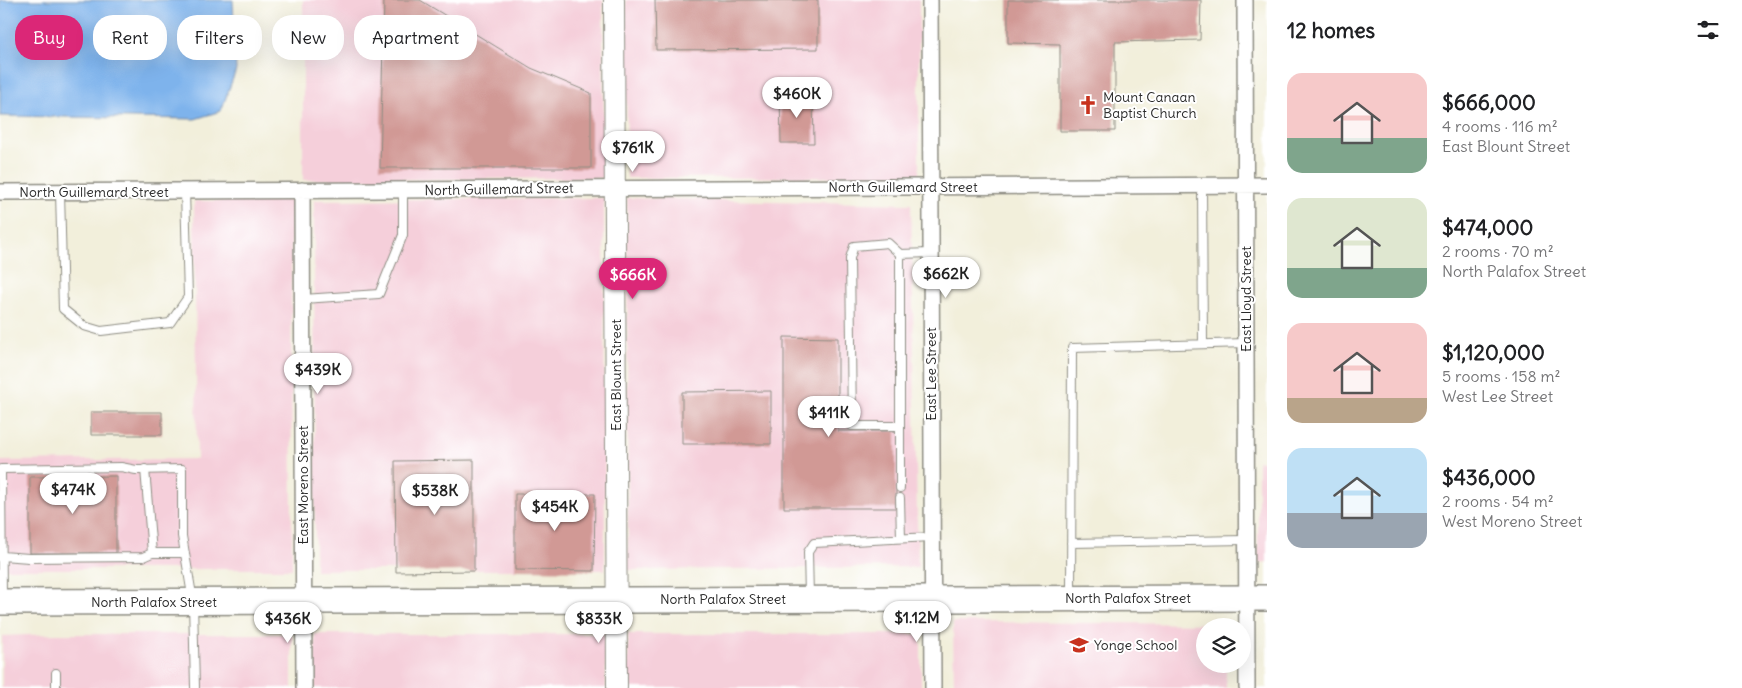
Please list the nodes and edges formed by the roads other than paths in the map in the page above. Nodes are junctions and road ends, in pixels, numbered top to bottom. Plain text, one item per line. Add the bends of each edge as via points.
1 (614, 0) edge
2 (930, 0) edge
3 (1245, 0) edge
4 (1246, 184) junction
5 (1202, 185) junction
6 (1267, 185) edge
7 (931, 186) junction
8 (616, 188) junction
9 (302, 190) junction
10 (403, 190) junction
11 (185, 191) junction
12 (0, 192) edge
13 (60, 192) junction
14 (931, 253) junction
15 (900, 254) junction
16 (303, 299) junction
17 (1246, 343) junction
18 (1203, 344) junction
19 (900, 426) junction
20 (145, 469) junction
21 (900, 488) dead end
22 (900, 498) dead end
23 (932, 537) junction
24 (901, 538) junction
25 (1246, 540) junction
26 (1071, 543) junction
27 (152, 553) junction
28 (185, 553) junction
29 (2, 556) junction
30 (809, 598) junction
31 (932, 598) junction
32 (1071, 598) junction
33 (1257, 598) edge
34 (616, 599) junction
35 (193, 601) junction
36 (303, 601) junction
37 (1, 602) edge
38 (56, 673) dead end
39 (56, 688) edge
40 (195, 688) edge
41 (304, 688) edge
42 (617, 688) edge
43 (933, 688) edge
44 (1247, 688) edge

1 - 8 street, East Blount Street
2 - 7 street, East Lee Street
3 - 4 street, East Lloyd Street
4 - 5 street, North Guillemard Street
4 - 6 street, North Guillemard Street
4 - 17 street, East Lloyd Street
5 - 7 street, North Guillemard Street
5 - 18 lane
7 - 8 street, North Guillemard Street
7 - 14 street, East Lee Street
8 - 10 street, North Guillemard Street
8 - 34 street, East Blount Street
9 - 10 street, North Guillemard Street
9 - 11 street, North Guillemard Street
9 - 16 street, East Moreno Street
10 - 16 lane via 403,236 379,294
11 - 13 street, North Guillemard Street
11 - 13 lane via 188,297 170,323 101,331 84,326 63,309
12 - 13 street, North Guillemard Street
14 - 15 lane
14 - 23 street, East Lee Street
15 - 19 lane
15 - 19 lane via 888,243 854,246 850,258 852,426
16 - 36 street, East Moreno Street
17 - 18 lane
17 - 25 street, East Lloyd Street
18 - 26 lane via 1072,348
19 - 21 lane
20 - 27 lane
20 - 28 lane via 182,469
20 - 29 lane via 121,466 1,468
22 - 24 lane
23 - 24 lane
23 - 31 street, East Lee Street
24 - 30 lane via 814,543 808,552
25 - 26 lane
25 - 33 street, East Lloyd Street
26 - 32 lane
27 - 28 lane
27 - 29 lane via 143,557
28 - 35 lane
29 - 37 lane
30 - 31 main road, North Palafox Street
30 - 34 main road, North Palafox Street
31 - 32 main road, North Palafox Street
31 - 43 street, East Lee Street
32 - 33 main road, North Palafox Street
33 - 44 street, East Lloyd Street
34 - 36 main road, North Palafox Street
34 - 42 street, East Blount Street
35 - 36 main road, North Palafox Street
35 - 37 main road, North Palafox Street
35 - 40 lane
36 - 41 street, East Moreno Street
38 - 39 lane

